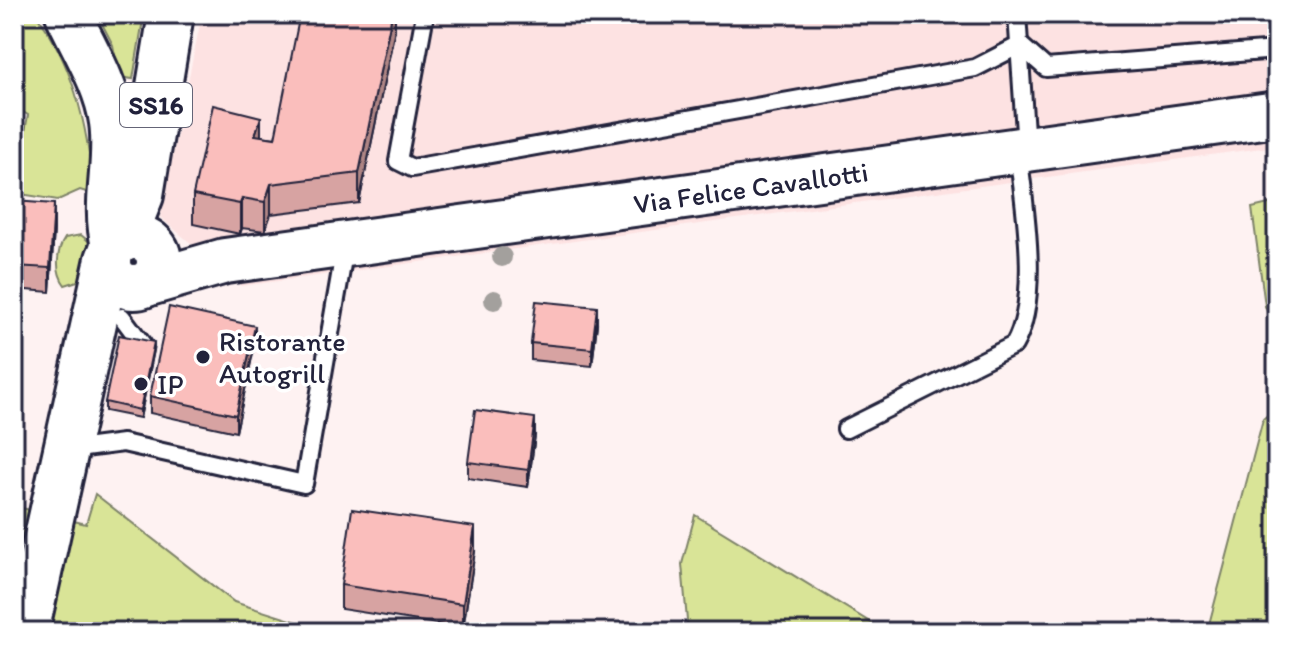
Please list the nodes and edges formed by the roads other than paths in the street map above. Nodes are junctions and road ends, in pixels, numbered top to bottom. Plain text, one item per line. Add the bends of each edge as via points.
1 (68, 14) edge
2 (171, 14) edge
3 (425, 14) edge
4 (1017, 14) edge
5 (1020, 45) junction
6 (1277, 50) edge
7 (1277, 114) edge
8 (1022, 150) junction
9 (345, 244) junction
10 (135, 275) junction
11 (82, 374) junction
12 (846, 429) dead end
13 (64, 463) junction
14 (26, 632) edge

1 - 10 main road via 113,124 110,216
2 - 10 main road, SS16 via 141,195
3 - 5 lane via 398,161 412,168 975,68
4 - 5 lane
5 - 6 lane via 1046,68
5 - 8 lane
7 - 8 main road, Via Felice Cavallotti
8 - 9 main road, Via Felice Cavallotti
8 - 12 lane via 1027,291 1022,331 1014,345
9 - 10 main road, Via Felice Cavallotti via 225,261 188,260
9 - 13 lane via 304,484 123,443
10 - 11 main road, SS16
10 - 11 main road, SS16
11 - 13 main road, SS16
13 - 14 main road, SS16

